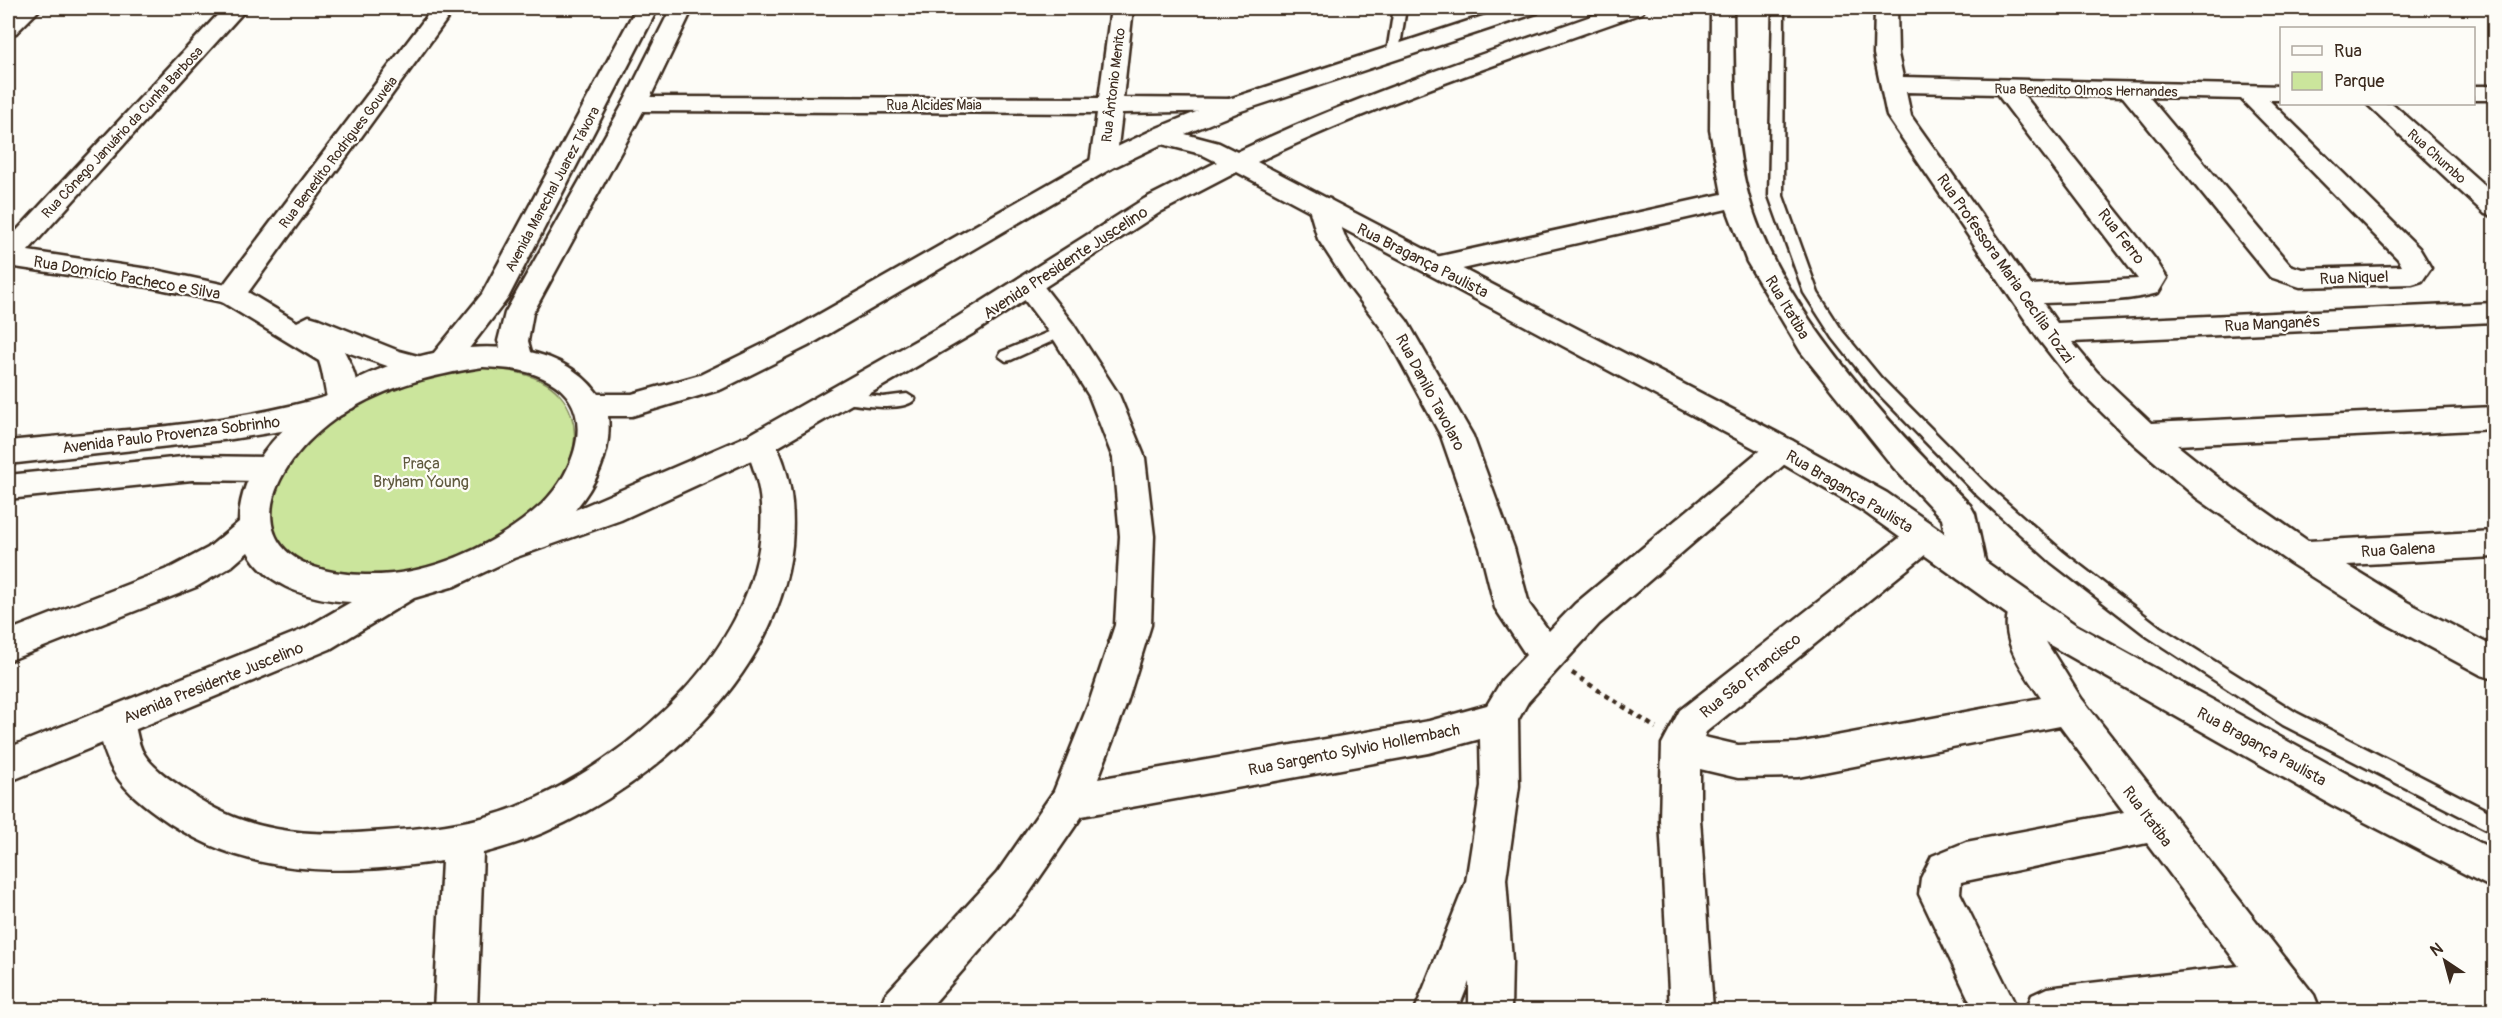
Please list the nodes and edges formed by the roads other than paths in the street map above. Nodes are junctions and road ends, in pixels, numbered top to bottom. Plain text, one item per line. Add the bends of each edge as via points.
1 (30, 8) edge
2 (236, 8) edge
3 (444, 8) edge
4 (647, 8) edge
5 (682, 8) edge
6 (1122, 8) edge
7 (1400, 8) edge
8 (1529, 8) edge
9 (1696, 8) edge
10 (1778, 8) edge
11 (1624, 9) edge
12 (1496, 13) edge
13 (1893, 14) edge
14 (1723, 22) edge
15 (8, 28) edge
16 (1393, 52) junction
17 (1891, 84) junction
18 (2006, 89) junction
19 (2131, 91) junction
20 (2248, 93) junction
21 (2280, 93) edge
22 (635, 104) junction
23 (1112, 105) junction
24 (2380, 105) edge
25 (1232, 106) junction
26 (1159, 136) junction
27 (1238, 162) junction
28 (1103, 163) junction
29 (1736, 199) junction
30 (1321, 206) junction
31 (2494, 208) edge
32 (8, 256) edge
33 (1436, 266) junction
34 (1029, 286) junction
35 (2022, 295) junction
36 (238, 299) junction
37 (2494, 312) edge
38 (1063, 331) junction
39 (2049, 333) junction
40 (1006, 356) dead end
41 (518, 359) junction
42 (431, 364) junction
43 (844, 397) junction
44 (907, 399) dead end
45 (337, 403) junction
46 (591, 405) junction
47 (2494, 418) edge
48 (2144, 435) junction
49 (760, 442) junction
50 (1782, 449) junction
51 (8, 453) edge
52 (269, 469) junction
53 (8, 487) edge
54 (255, 528) junction
55 (1924, 537) junction
56 (2494, 543) edge
57 (509, 547) junction
58 (2302, 554) junction
59 (1970, 570) junction
60 (411, 585) junction
61 (2025, 610) junction
62 (2063, 635) junction
63 (8, 646) edge
64 (1546, 656) junction
65 (2036, 661) junction
66 (2494, 664) edge
67 (2068, 709) junction
68 (1499, 718) junction
69 (117, 722) junction
70 (1681, 744) junction
71 (8, 765) edge
72 (1070, 801) junction
73 (2154, 824) junction
74 (2494, 824) edge
75 (463, 840) junction
76 (2489, 867) edge
77 (1486, 879) junction
78 (2287, 996) edge
79 (456, 1011) edge
80 (900, 1011) edge
81 (1437, 1011) edge
82 (1490, 1011) edge
83 (1691, 1011) edge
84 (1996, 1011) edge
85 (2047, 1011) edge

1 - 15 street
2 - 32 street, Rua Cônego Januário da Cunha Barbosa
3 - 36 street, Rua Benedito Rodrigues Gouveia
4 - 42 street, Avenida Marechal Juarez Távora via 494,298
5 - 22 street, Avenida Marechal Juarez Távora
6 - 23 street, Rua Ântonio Menito
7 - 16 lane
8 - 12 street
9 - 14 street, Rua Itatiba
10 - 74 lane via 1776,196 1811,293 1876,382 1984,492 2057,557 2154,632 2290,719
11 - 27 street, Avenida Presidente Juscelino via 1385,97
12 - 16 street
13 - 17 street, Rua Professora Maria Cecília Tozzi via 1886,54
14 - 29 street, Rua Itatiba via 1723,130
16 - 25 street
17 - 18 street, Rua Benedito Olmos Hernandes
17 - 35 street, Rua Professora Maria Cecília Tozzi via 1899,116
18 - 19 street, Rua Benedito Olmos Hernandes
18 - 35 street, Rua Ferro via 2152,278 2148,286 2128,290
19 - 20 street, Rua Benedito Olmos Hernandes
19 - 20 street, Rua Niquel via 2280,272 2300,278 2412,275 2416,268 2409,255
20 - 21 street, Rua Benedito Olmos Hernandes
22 - 23 street, Rua Alcides Maia
22 - 41 street, Avenida Marechal Juarez Távora via 519,313 513,340
23 - 25 street, Rua Alcides Maia
23 - 28 street, Rua Ântonio Menito
24 - 31 street, Rua Chumbo
25 - 26 street
26 - 27 street, Rua Bragança Paulista via 1210,148
26 - 28 street
27 - 30 street, Rua Bragança Paulista
27 - 34 street, Avenida Presidente Juscelino via 1153,206
28 - 46 street via 798,339 711,382 632,405
29 - 33 street
29 - 59 street, Rua Itatiba via 1761,262 1811,345 1905,460 1958,514
30 - 33 street, Rua Bragança Paulista
30 - 64 street, Rua Danilo Tavolaro via 1332,239 1397,328 1457,436 1497,548 1513,608
32 - 36 street, Rua Domício Pacheco e Silva via 155,279
33 - 50 street, Rua Bragança Paulista
34 - 38 street
34 - 43 street, Avenida Presidente Juscelino
35 - 39 street, Rua Professora Maria Cecília Tozzi
36 - 42 street, Rua Domício Pacheco e Silva via 388,358
36 - 45 street, Rua Domício Pacheco e Silva via 331,355 341,378
37 - 39 street, Rua Manganês
38 - 40 lane
38 - 72 street via 1104,394 1129,458 1137,536 1133,625
39 - 48 street, Rua Professora Maria Cecília Tozzi via 2086,379
41 - 42 street via 483,357
41 - 46 street via 560,373
42 - 45 street
43 - 44 lane via 883,402
43 - 49 street, Avenida Presidente Juscelino
45 - 51 street, Avenida Paulo Provenza Sobrinho via 300,417 232,428
45 - 52 street via 295,436
46 - 57 street via 595,436 586,471 556,510
47 - 48 street
48 - 58 street, Rua Professora Maria Cecília Tozzi via 2209,489
49 - 57 street, Avenida Presidente Juscelino via 609,511
49 - 75 street via 778,511 773,563 759,614 730,664 684,717 629,762 538,817
50 - 55 street, Rua Bragança Paulista via 1875,502
50 - 64 street via 1587,614
52 - 53 street, Avenida Paulo Provenza Sobrinho via 192,468
52 - 54 street via 257,499
54 - 60 street via 267,553 290,573 312,582 364,590
54 - 63 street via 220,557 184,577
55 - 59 street, Rua Bragança Paulista
55 - 70 street, Rua São Francisco via 1693,721
56 - 58 street, Rua Galena
57 - 60 street via 478,563
58 - 66 street, Rua Professora Maria Cecília Tozzi via 2395,612
59 - 61 street, Rua Bragança Paulista
60 - 69 street, Avenida Presidente Juscelino via 317,639
61 - 62 street, Rua Bragança Paulista
61 - 65 street, Rua Itatiba via 2023,634
62 - 65 street via 2046,643
62 - 76 street, Rua Bragança Paulista via 2336,788
64 - 68 street
65 - 67 street, Rua Itatiba
67 - 70 street via 1757,765 1704,755
67 - 73 street, Rua Itatiba
68 - 72 street, Rua Sargento Sylvio Hollembach via 1429,737
68 - 77 street via 1500,786
69 - 71 street, Avenida Presidente Juscelino
69 - 75 street via 128,762 180,811 216,832 264,847 347,854
70 - 83 street, Rua São Francisco via 1680,819
72 - 80 street via 1011,886
73 - 78 street, Rua Itatiba
73 - 84 street via 1966,861 1946,869 1939,894
75 - 79 street
77 - 81 street
77 - 82 street
78 - 85 street

